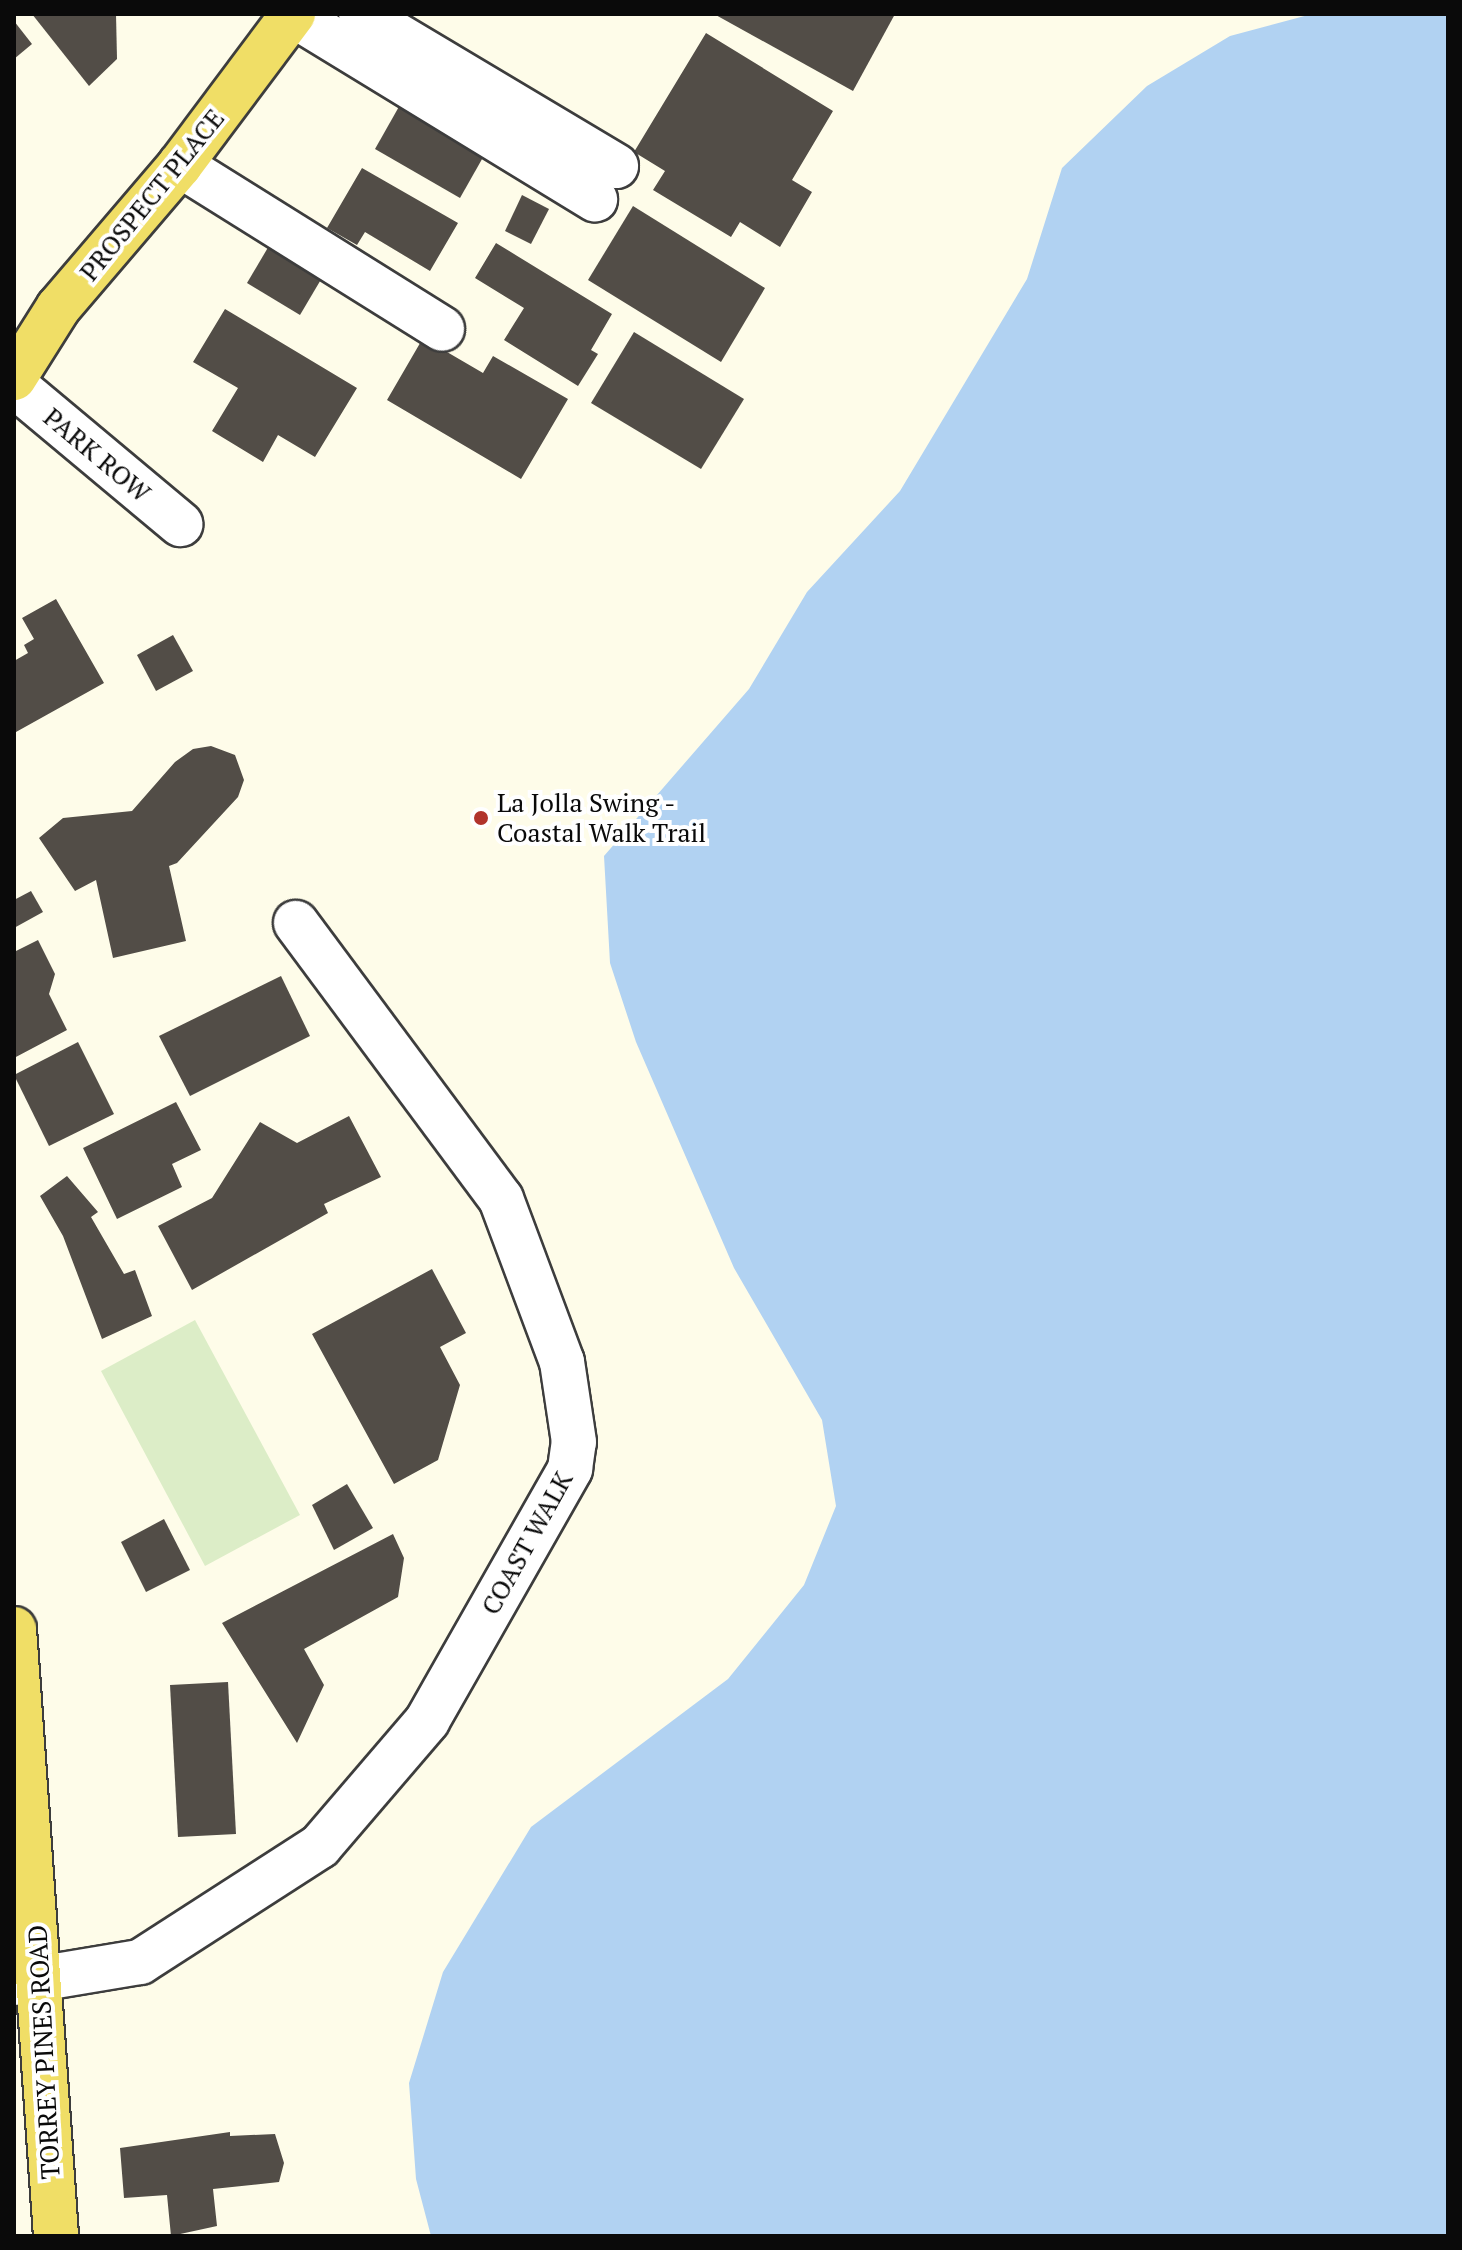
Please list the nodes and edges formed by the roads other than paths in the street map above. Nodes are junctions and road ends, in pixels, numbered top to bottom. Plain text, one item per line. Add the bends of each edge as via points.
1 (293, 14) edge
2 (361, 14) edge
3 (180, 165) junction
4 (442, 329) dead end
5 (14, 378) edge
6 (14, 385) edge
7 (180, 524) dead end
8 (296, 923) dead end
9 (14, 1629) edge
10 (28, 1981) edge
11 (56, 2236) edge

1 - 2 street via 605,182
1 - 3 main road, PROSPECT PLACE
3 - 4 street
3 - 5 main road, PROSPECT PLACE via 58,308
6 - 7 street, PARK ROW
8 - 10 street, COAST WALK via 501,1199 562,1362 574,1442 570,1469 427,1721 320,1846 140,1962
9 - 10 main road, TORREY PINES ROAD
10 - 11 main road, TORREY PINES ROAD

